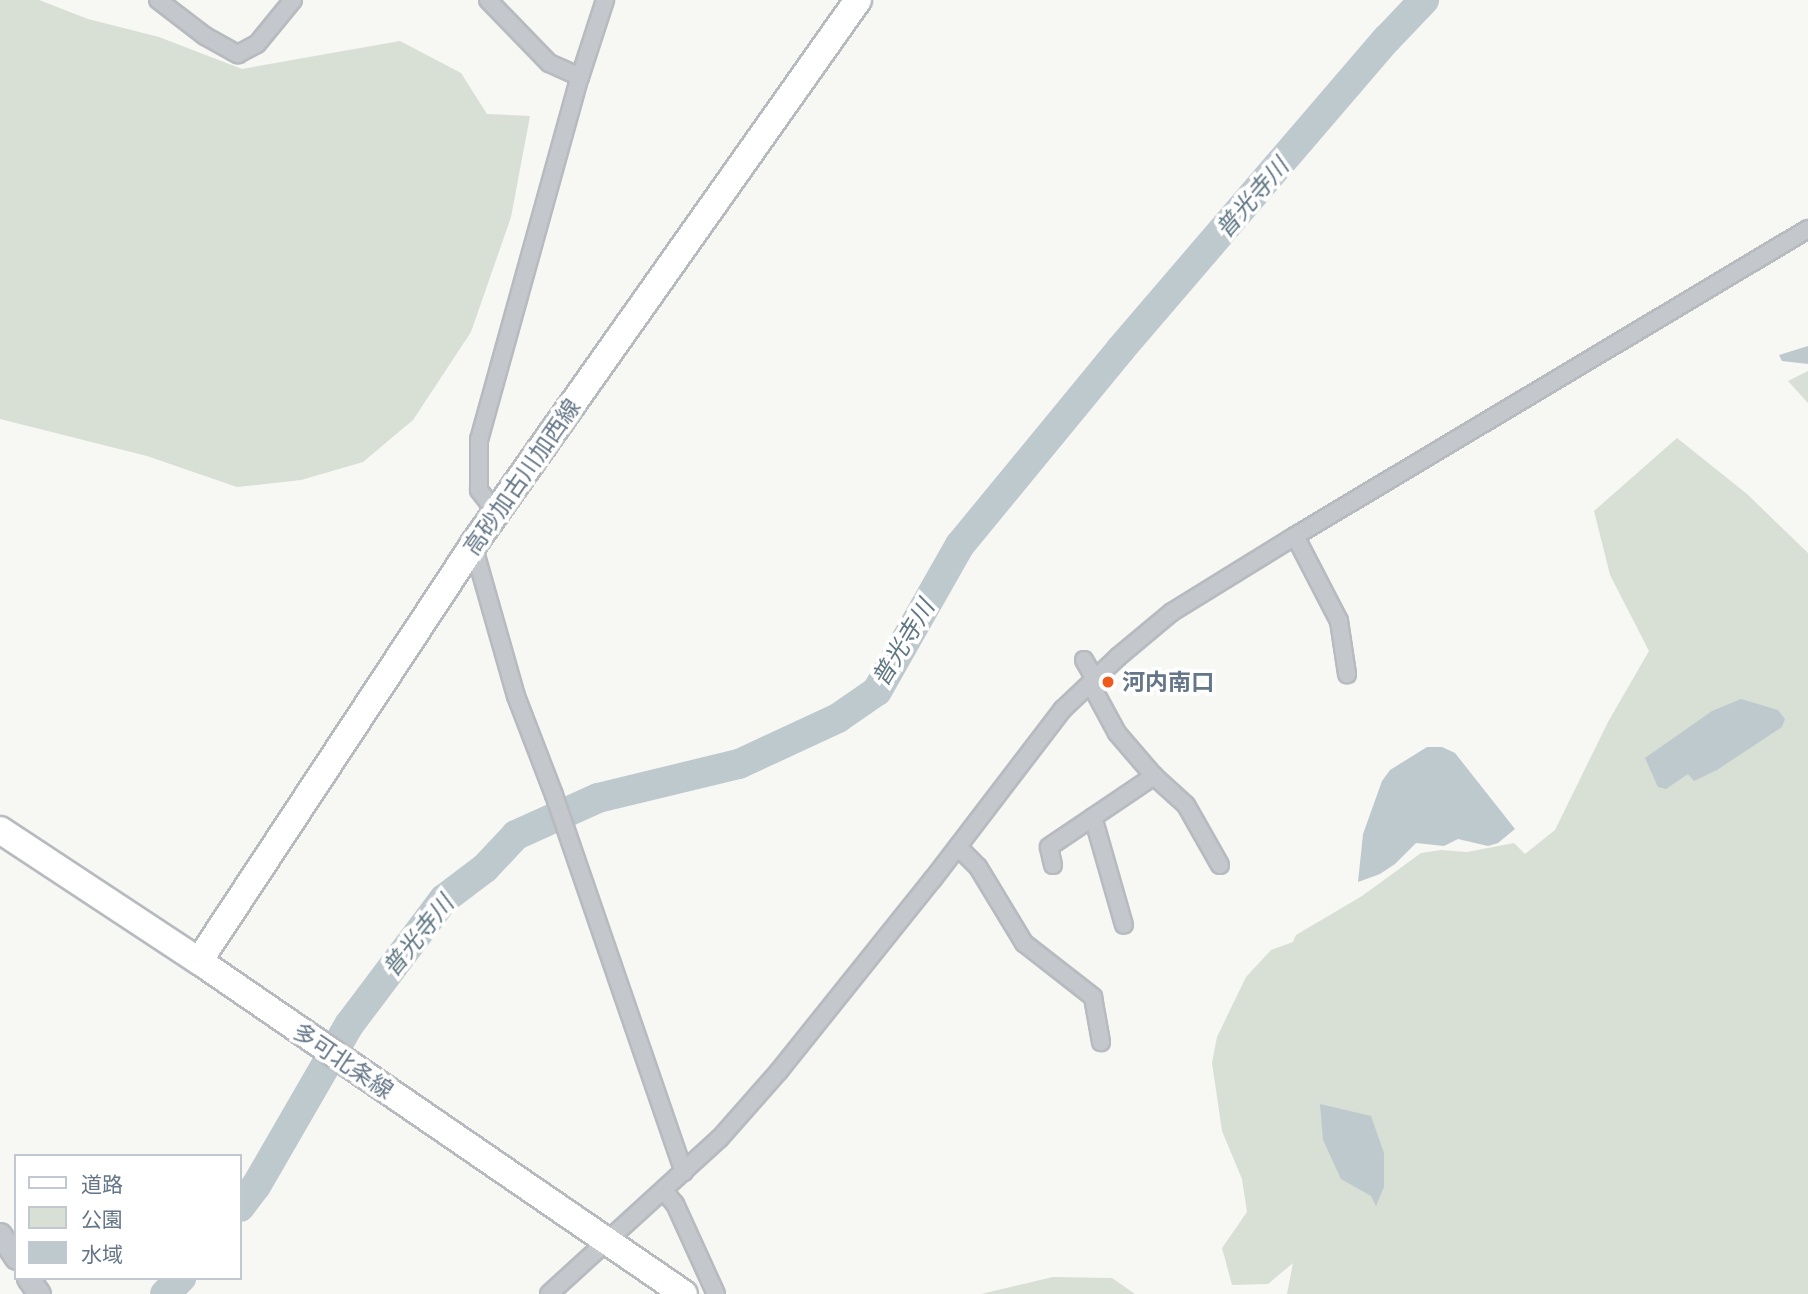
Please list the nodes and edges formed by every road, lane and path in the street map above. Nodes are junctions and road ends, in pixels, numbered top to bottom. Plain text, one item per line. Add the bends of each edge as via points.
1 (158, 0) edge
2 (488, 0) edge
3 (605, 0) edge
4 (858, 0) edge
5 (289, 1) edge
6 (580, 77) junction
7 (1808, 229) edge
8 (496, 512) junction
9 (1295, 536) junction
10 (473, 545) junction
11 (1084, 660) dead end
12 (1347, 674) dead end
13 (1093, 681) junction
14 (1154, 776) junction
15 (1093, 817) junction
16 (0, 830) edge
17 (958, 847) junction
18 (1053, 865) dead end
19 (1220, 865) dead end
20 (1124, 925) dead end
21 (199, 961) junction
22 (1101, 1042) dead end
23 (684, 1172) junction
24 (664, 1191) junction
25 (0, 1234) edge
26 (610, 1240) junction
27 (14, 1255) edge
28 (549, 1294) edge
29 (684, 1294) edge
30 (716, 1294) edge

1 - 5 street via 193,28 238,54 257,44
2 - 6 street via 550,63
3 - 6 street
4 - 8 main road, 高砂加古川加西線
6 - 8 street via 479,440 479,490
7 - 9 street
8 - 10 main road, 高砂加古川加西線
9 - 12 street via 1339,621
9 - 13 street via 1172,612
10 - 21 main road, 高砂加古川加西線
10 - 23 street via 516,696
11 - 13 street
13 - 14 street via 1117,733
13 - 17 street via 1062,710
14 - 15 street
14 - 19 street via 1186,805
15 - 18 street via 1049,847
15 - 20 street
16 - 21 main road, 多可北条線
17 - 22 street via 978,867 1024,943 1093,996
17 - 23 street via 779,1071
21 - 26 main road, 多可北条線
23 - 24 street
24 - 26 street
24 - 30 street via 675,1204
25 - 27 street
26 - 28 street
26 - 29 main road, 多可北条線

